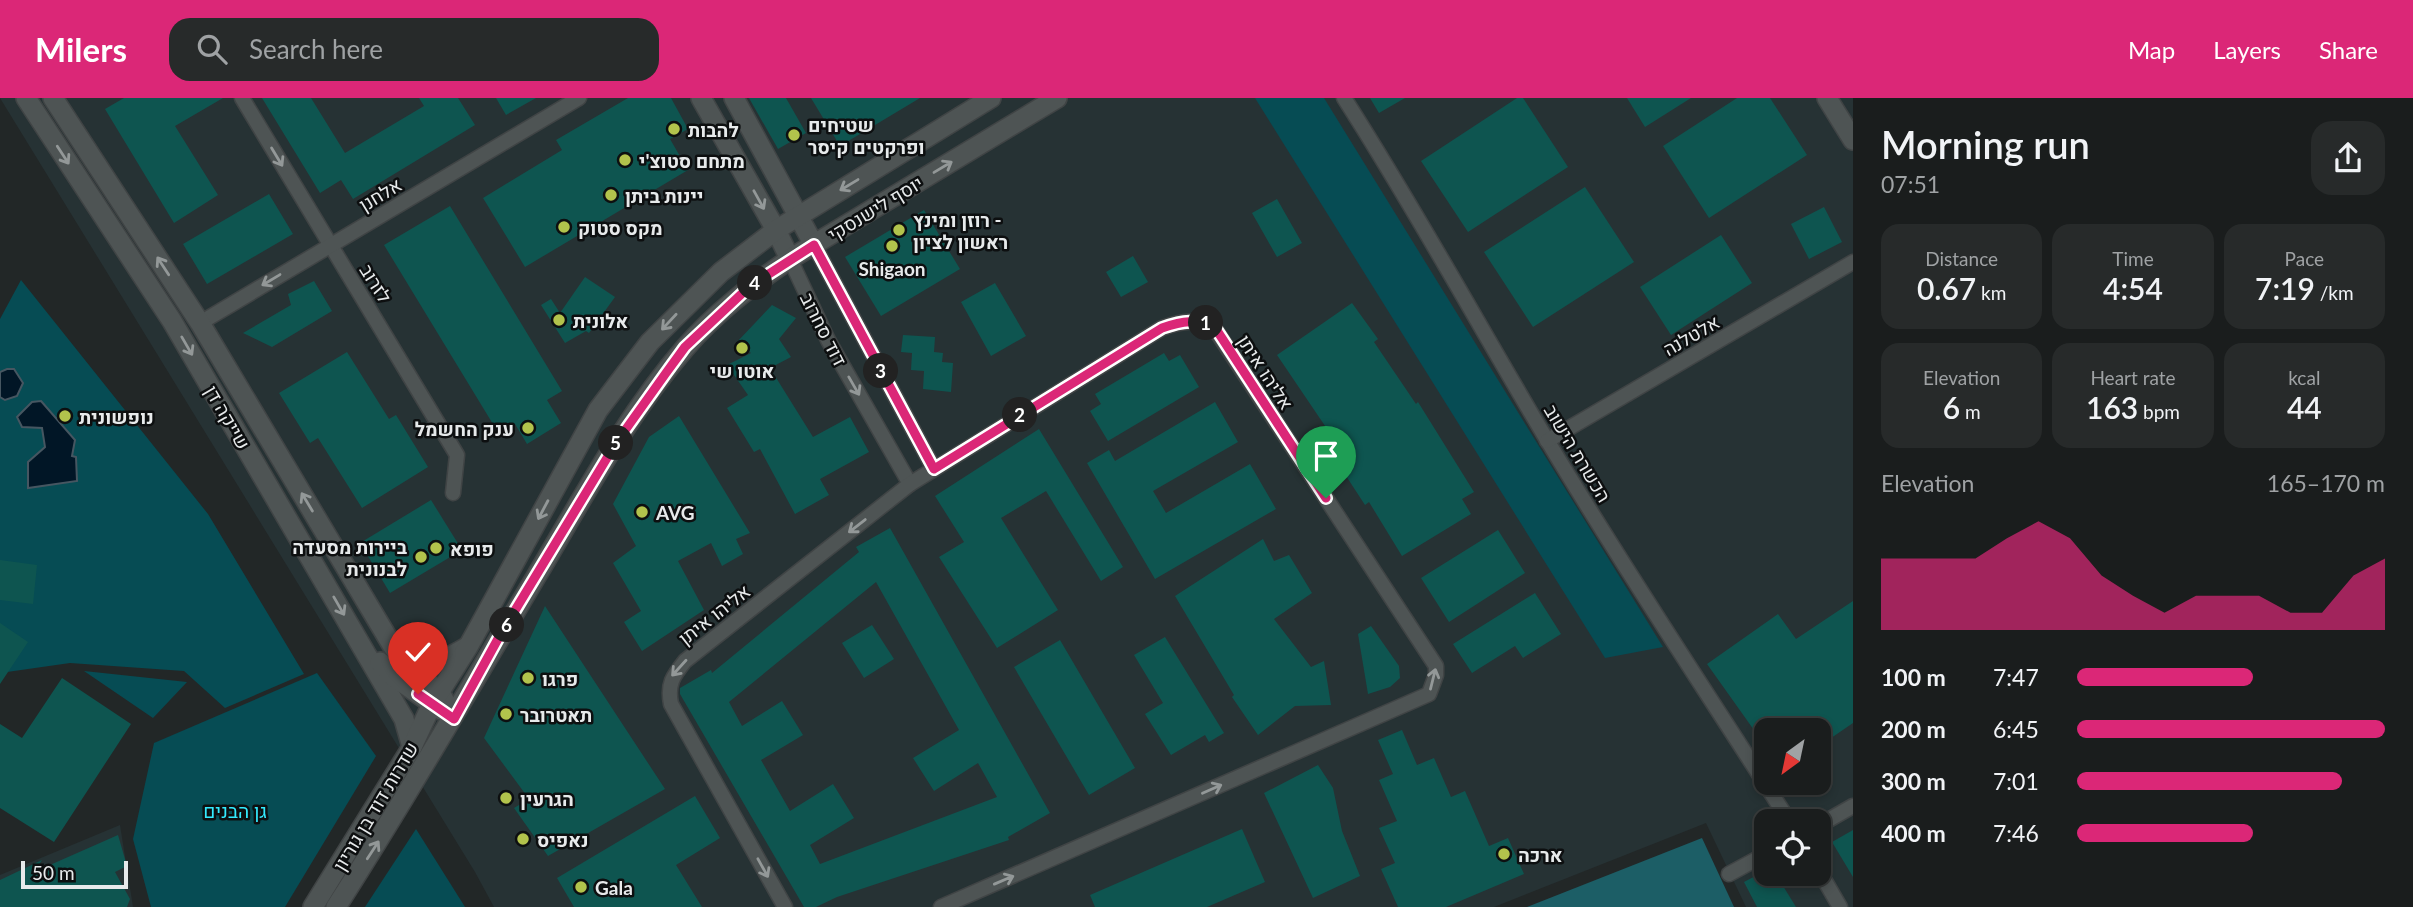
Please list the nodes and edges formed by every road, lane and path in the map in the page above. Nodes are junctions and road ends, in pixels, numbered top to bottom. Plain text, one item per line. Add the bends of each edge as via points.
1 (26, 98) edge
2 (53, 98) edge
3 (242, 98) edge
4 (579, 98) edge
5 (701, 98) edge
6 (734, 98) edge
7 (991, 98) edge
8 (1057, 98) edge
9 (1344, 98) edge
10 (1827, 98) edge
11 (1853, 139) edge
12 (799, 216) junction
13 (776, 230) junction
14 (814, 245) junction
15 (330, 246) junction
16 (790, 260) junction
17 (1853, 262) edge
18 (200, 323) junction
19 (1548, 441) junction
20 (934, 469) junction
21 (910, 484) junction
22 (453, 493) dead end
23 (355, 634) junction
24 (392, 645) junction
25 (468, 647) junction
26 (436, 698) junction
27 (454, 719) junction
28 (412, 747) junction
29 (1853, 806) edge
30 (1781, 809) edge
31 (1831, 819) edge
32 (1754, 861) edge
33 (1728, 874) dead end
34 (1828, 886) edge
35 (313, 907) edge
36 (336, 907) edge
37 (785, 907) edge
38 (942, 907) edge
39 (1840, 907) edge

1 -> 23 main road, שייקה דן via 172,321
18 -> 2 main road, שייקה דן
3 -> 15 street, לזרוב
4 - 15 street, אלחנן
5 -> 13 main road, דוד סחרוב
6 - 12 main road, דוד סחרוב
7 -> 12 main road, יוסף לישנסקי
14 -> 8 main road, יוסף לישנסקי
9 - 19 street, הכשרת הישוב
10 - 11 main road
12 - 13 main road, יוסף לישנסקי
12 - 14 main road, דוד סחרוב
13 - 16 main road, דוד סחרוב
13 -> 25 main road, יוסף לישנסקי via 681,309 626,370 598,410
14 - 16 main road, יוסף לישנסקי
14 - 20 street, דוד סחרוב
15 -> 18 street, אלחנן
15 - 22 street, לזרוב via 457,455
16 -> 21 street, דוד סחרוב via 828,340
16 - 27 main road, יוסף לישנסקי via 750,286 685,347 616,443
17 - 19 street, אלטלנה
24 -> 18 main road, שייקה דן
19 - 30 street, הכשרת הישוב
20 - 21 street, אליהו איתן
38 -> 20 street, אליהו איתן via 1429,694 1436,666 1216,329 1205,323 1194,320 1162,328
21 -> 37 street, אליהו איתן via 685,661 671,678 671,704
23 - 26 main road via 393,676
23 - 28 main road, שייקה דן via 404,719
24 - 25 main road via 411,660 427,664
24 - 26 main road, שייקה דן
25 - 26 main road, יוסף לישנסקי
26 - 27 main road
26 - 28 main road, שדרות דוד בן גוריון
36 -> 27 main road, שדרות דוד בן גוריון
28 - 35 main road, שדרות דוד בן גוריון
29 - 31 street
32 - 33 street
34 - 39 street

